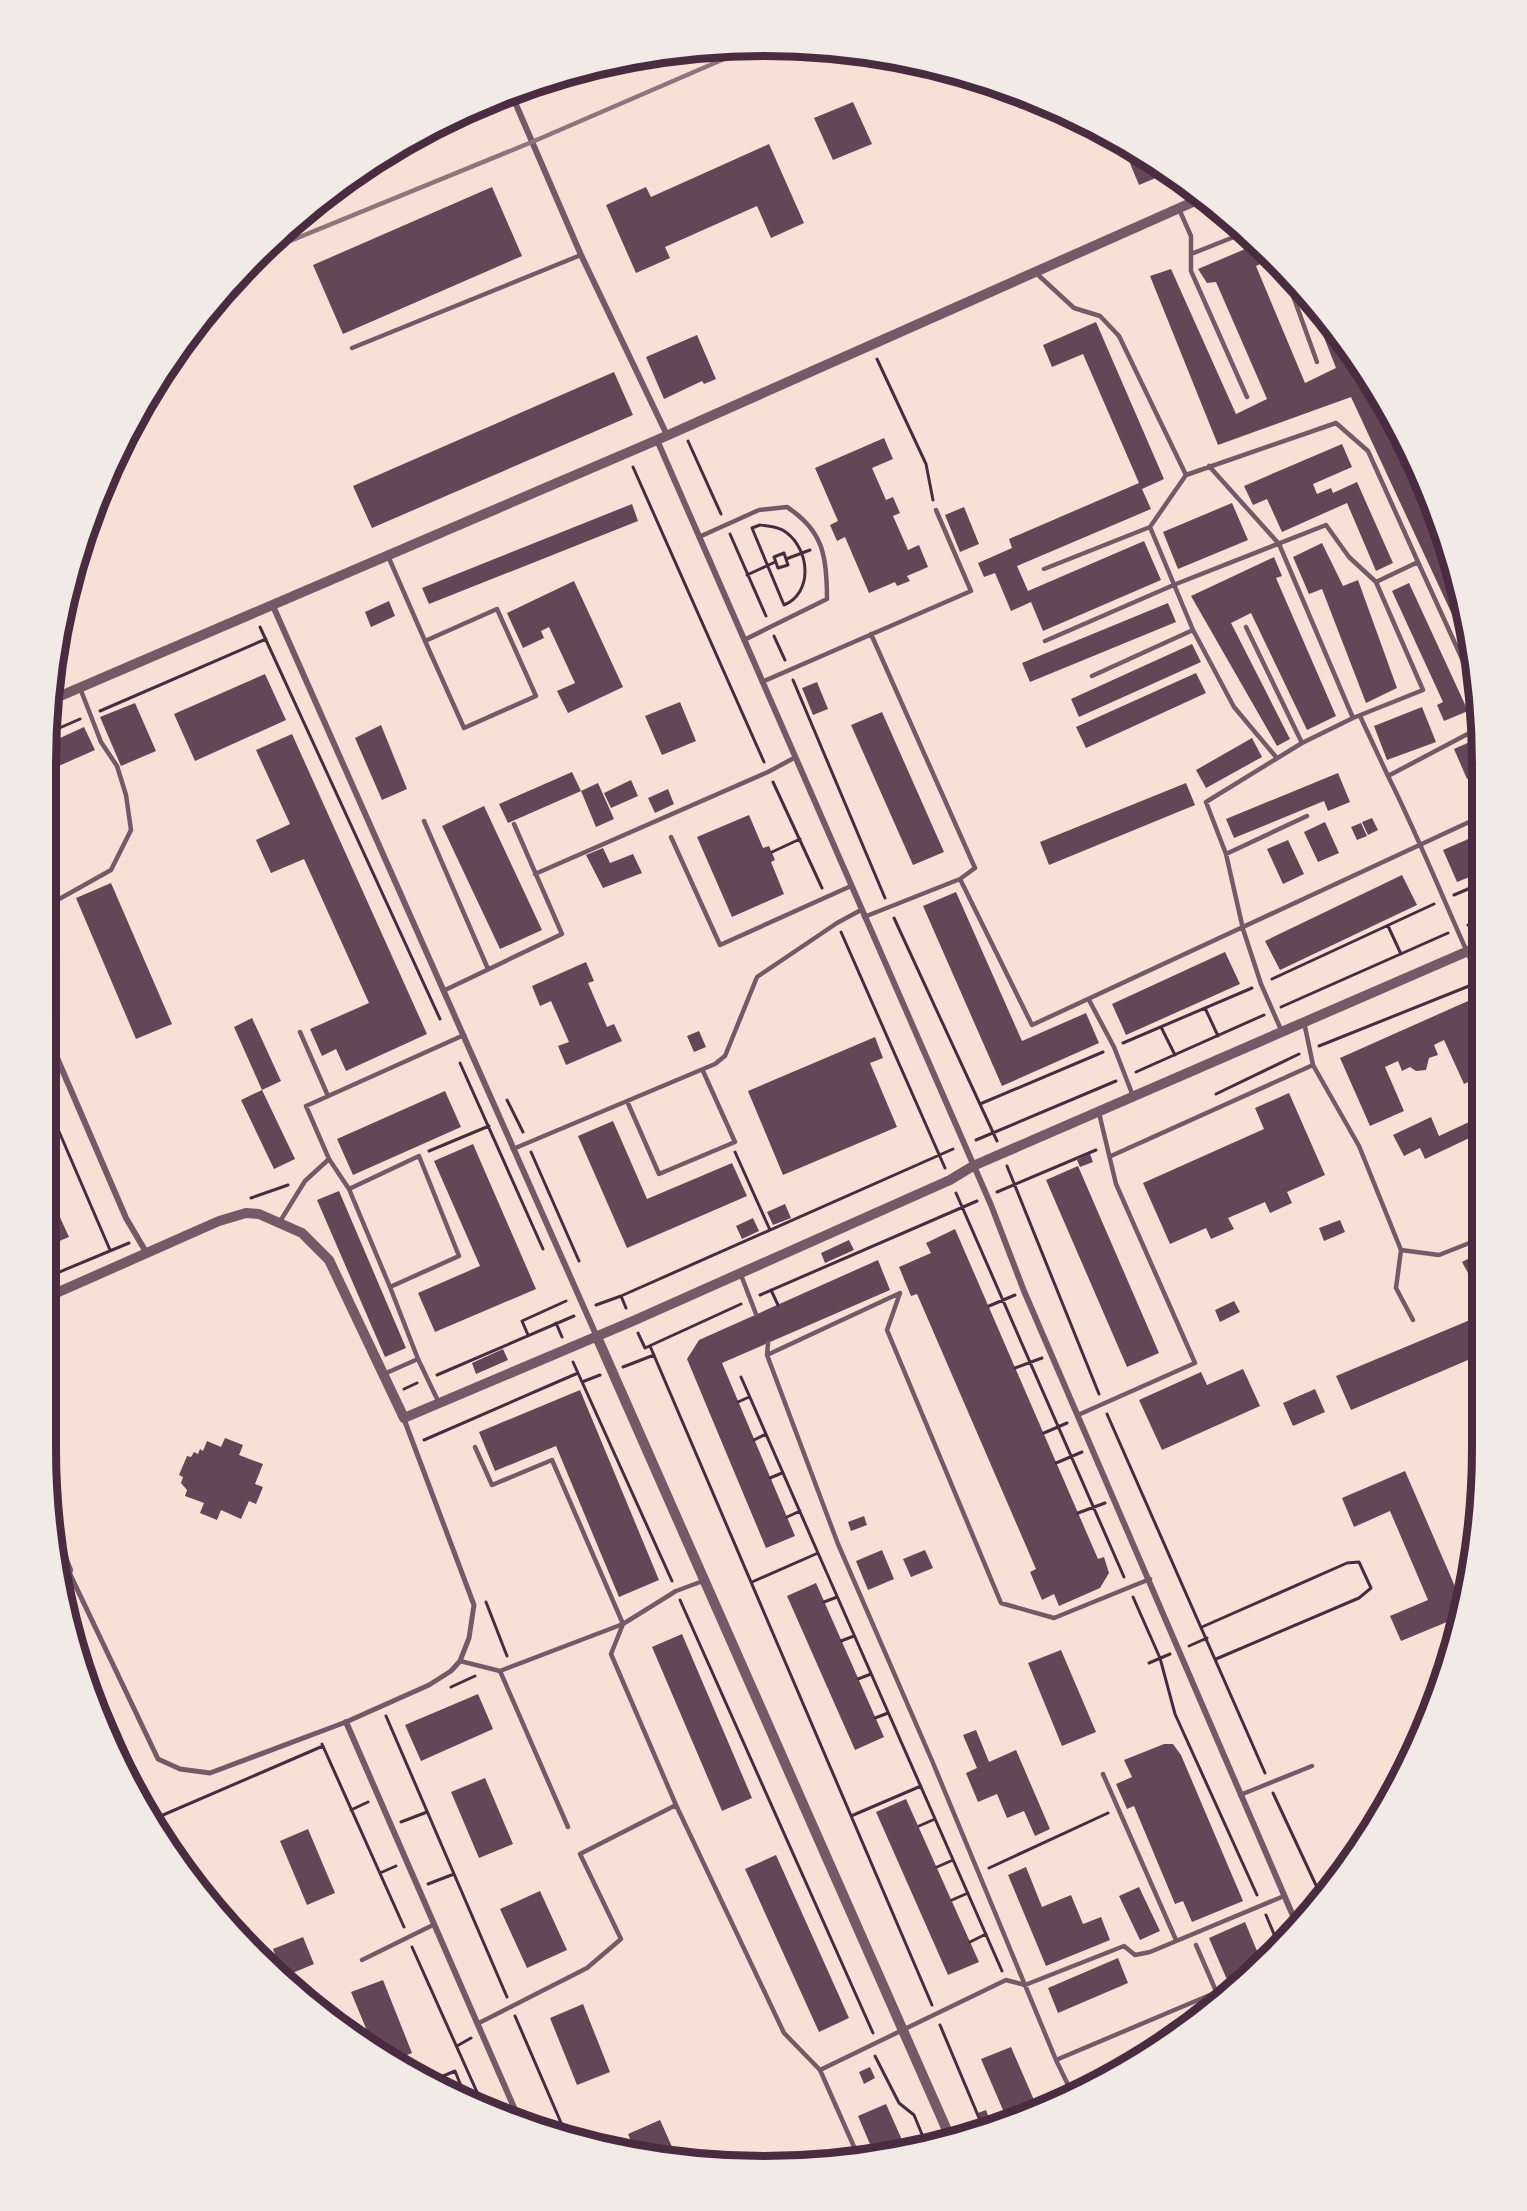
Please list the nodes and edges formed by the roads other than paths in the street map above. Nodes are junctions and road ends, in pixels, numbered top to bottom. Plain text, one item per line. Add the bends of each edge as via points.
1 (514, 101) edge
2 (1194, 202) edge
3 (1179, 209) junction
4 (1236, 236) edge
5 (1191, 254) junction
6 (581, 255) junction
7 (1034, 271) junction
8 (1292, 293) edge
9 (352, 348) dead end
10 (1317, 362) dead end
11 (1247, 397) dead end
12 (662, 438) junction
13 (1209, 466) junction
14 (1186, 475) junction
15 (936, 510) road end
16 (1150, 527) junction
17 (699, 537) junction
18 (1279, 544) junction
19 (388, 556) junction
20 (1418, 562) junction
21 (1044, 569) dead end
22 (1376, 582) junction
23 (1176, 584) junction
24 (273, 606) junction
25 (1246, 627) dead end
26 (1193, 630) junction
27 (871, 634) junction
28 (425, 640) junction
29 (744, 640) junction
30 (1045, 642) dead end
31 (1463, 661) edge
32 (1092, 676) dead end
33 (762, 682) junction
34 (80, 688) junction
35 (59, 697) edge
36 (1360, 716) junction
37 (1353, 718) junction
38 (1471, 732) edge
39 (1302, 743) junction
40 (1276, 757) junction
41 (794, 758) junction
42 (1388, 776) junction
43 (1307, 816) dead end
44 (424, 820) dead end
45 (1472, 820) edge
46 (514, 824) dead end
47 (671, 837) dead end
48 (1421, 843) junction
49 (1226, 854) junction
50 (535, 874) junction
51 (960, 879) junction
52 (851, 886) junction
53 (56, 901) edge
54 (863, 914) junction
55 (1244, 929) junction
56 (1472, 949) edge
57 (1466, 952) junction
58 (1472, 965) edge
59 (488, 969) junction
60 (443, 991) junction
61 (1089, 1000) junction
62 (1304, 1022) junction
63 (300, 1032) dead end
64 (1281, 1032) junction
65 (464, 1035) junction
66 (56, 1056) edge
67 (1313, 1065) junction
68 (703, 1071) junction
69 (328, 1096) junction
70 (1133, 1096) junction
71 (627, 1101) junction
72 (1098, 1112) junction
73 (513, 1149) junction
74 (1111, 1156) junction
75 (329, 1160) junction
76 (973, 1166) junction
77 (349, 1189) junction
78 (279, 1223) junction
79 (1472, 1242) edge
80 (1401, 1250) junction
81 (146, 1252) junction
82 (740, 1273) junction
83 (390, 1287) junction
84 (56, 1293) edge
85 (756, 1314) dead end
86 (1413, 1320) dead end
87 (597, 1337) junction
88 (768, 1343) dead end
89 (766, 1355) junction
90 (418, 1359) junction
91 (384, 1374) junction
92 (439, 1403) junction
93 (1079, 1416) junction
94 (404, 1418) junction
95 (475, 1447) dead end
96 (67, 1576) edge
97 (1150, 1579) junction
98 (704, 1581) junction
99 (623, 1624) junction
100 (460, 1661) junction
101 (500, 1671) junction
102 (346, 1722) junction
103 (1312, 1766) dead end
104 (1103, 1774) dead end
105 (1240, 1796) junction
106 (676, 1805) junction
107 (568, 1827) dead end
108 (1284, 1896) junction
109 (1293, 1917) edge
110 (433, 1925) junction
111 (1176, 1940) junction
112 (1196, 1945) dead end
113 (362, 1960) dead end
114 (1025, 1985) junction
115 (1217, 1992) edge
116 (1214, 1993) edge
117 (477, 2024) junction
118 (903, 2031) junction
119 (1056, 2060) junction
120 (820, 2070) junction
121 (1069, 2086) edge
122 (515, 2110) edge
123 (947, 2131) edge
124 (855, 2149) edge

1 - 6 street
2 - 3 street
3 - 5 lane via 1191,236
3 - 7 street
4 - 5 lane
5 - 11 lane via 1191,271
6 - 9 lane
6 - 12 street
7 - 12 street
7 - 14 lane via 1074,308 1100,316 1119,336
8 - 10 lane
12 - 17 street
12 - 19 street
13 - 14 lane
13 - 18 lane
13 - 20 lane via 1336,423 1368,451
14 - 16 lane
15 - 27 lane via 971,591
16 - 21 lane
16 - 23 lane
17 - 29 street
17 - 29 lane via 759,510 787,507 805,519 821,546 827,563 827,599
18 - 22 lane via 1326,525 1349,557
18 - 23 lane
18 - 37 lane
19 - 24 street
19 - 28 lane
20 - 22 lane
20 - 31 lane
22 - 36 lane via 1423,690
23 - 26 lane
23 - 30 lane
24 - 34 street
24 - 60 street
25 - 39 lane
26 - 32 lane
26 - 40 lane via 1234,707
27 - 33 lane
27 - 51 lane via 975,868
28 - 28 lane via 497,609 536,696 464,728
29 - 33 street
33 - 41 street
34 - 35 street
34 - 53 lane via 101,742 117,766 131,830 111,870
36 - 37 lane
36 - 42 lane
37 - 39 lane
38 - 42 lane
39 - 40 lane
40 - 49 lane via 1206,802
41 - 50 lane
41 - 52 street
42 - 48 lane
43 - 49 lane
44 - 59 lane
45 - 48 lane
46 - 50 lane
47 - 52 lane via 720,945
48 - 55 lane
48 - 57 lane
49 - 55 lane
50 - 59 lane via 562,934
51 - 54 lane
51 - 61 lane via 1032,1025
52 - 54 street
54 - 68 lane via 837,922 757,977 725,1056
54 - 76 street
55 - 61 lane
55 - 64 lane
56 - 57 street
57 - 58 lane
57 - 62 street
59 - 60 lane
60 - 65 street
61 - 70 lane via 1114,1047
62 - 64 street
62 - 67 lane
63 - 69 lane
64 - 70 street
65 - 69 lane
65 - 73 street
66 - 81 street via 126,1218
67 - 74 lane
67 - 80 lane via 1359,1146
68 - 71 lane
68 - 71 lane via 735,1142 659,1174
69 - 75 lane via 306,1106
70 - 72 street
71 - 73 lane
72 - 74 lane
72 - 76 street
73 - 87 street
74 - 93 lane via 1116,1184 1195,1363
75 - 77 lane
75 - 78 lane via 305,1181
76 - 82 street via 950,1180
76 - 93 street
77 - 83 lane
77 - 83 lane via 419,1156 459,1256
78 - 81 street via 246,1213
78 - 91 street via 302,1233 329,1260
79 - 80 lane via 1439,1256
80 - 86 lane via 1396,1288
81 - 84 street
82 - 85 lane
82 - 87 street
83 - 90 lane
87 - 92 street
87 - 98 street
88 - 89 lane
89 - 97 lane via 900,1293 887,1330 1001,1603 1054,1618
89 - 114 lane via 838,1544
90 - 91 lane
90 - 92 lane
91 - 94 street
92 - 94 street
93 - 97 street
94 - 100 street via 474,1605 469,1638
95 - 99 lane via 492,1485 552,1460
96 - 102 street via 158,1759 180,1769 210,1773
97 - 105 street
98 - 99 lane via 676,1591
98 - 118 street
99 - 101 lane
99 - 106 lane via 610,1654
100 - 101 lane
100 - 102 street via 429,1685
101 - 107 lane
102 - 110 street
103 - 105 lane
104 - 111 lane
105 - 108 street
106 - 117 lane via 580,1854 621,1939 587,1968
106 - 120 lane via 784,2033
108 - 109 street
108 - 111 lane
110 - 113 lane
110 - 117 street
111 - 114 lane via 1135,1955 1124,1946
112 - 115 lane
114 - 118 lane via 1006,1980
114 - 119 lane
116 - 119 lane
117 - 122 street
118 - 120 lane
118 - 123 street
119 - 121 lane
120 - 124 lane

